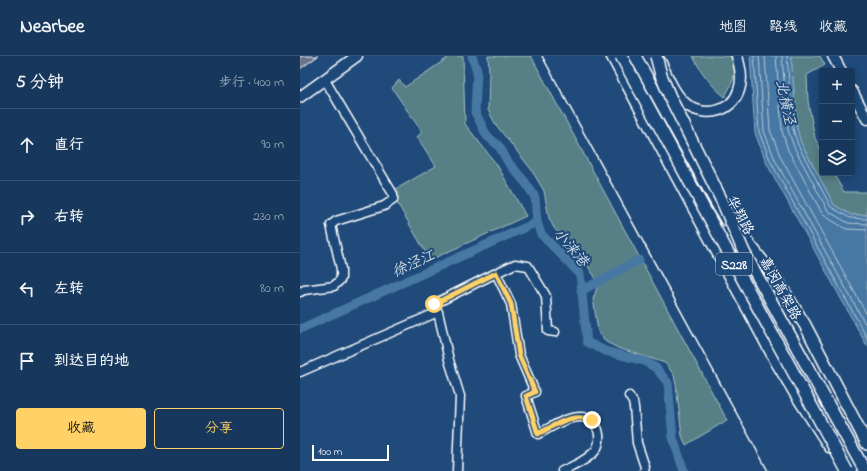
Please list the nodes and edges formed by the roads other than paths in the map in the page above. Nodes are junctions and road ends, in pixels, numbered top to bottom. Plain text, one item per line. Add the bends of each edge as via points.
1 (357, 56) edge
2 (608, 56) edge
3 (612, 56) edge
4 (617, 56) edge
5 (621, 56) edge
6 (635, 56) edge
7 (641, 56) edge
8 (657, 56) edge
9 (737, 56) edge
10 (833, 56) edge
11 (839, 68) edge
12 (325, 80) junction
13 (855, 97) edge
14 (300, 98) edge
15 (867, 119) edge
16 (721, 208) junction
17 (744, 252) junction
18 (726, 267) junction
19 (496, 273) junction
20 (300, 292) edge
21 (438, 312) junction
22 (555, 332) dead end
23 (300, 372) edge
24 (629, 396) dead end
25 (867, 444) edge
26 (457, 471) edge
27 (562, 471) edge
28 (644, 471) edge
29 (848, 471) edge
30 (864, 471) edge

1 - 12 main road
2 - 18 highway via 635,115 691,216
3 - 18 highway
4 - 29 main road, 华翔路 via 739,270
5 - 29 highway, 嘉闵高架路 / S228, bridge
6 - 17 highway, 嘉闵高架路 / S228, bridge
7 - 16 main road, 华翔路
8 - 9 main road via 677,93 686,104 698,111 711,112 725,107 736,97 741,77
8 - 17 highway, bridge via 670,97 722,201
10 - 11 main road
12 - 14 main road
12 - 20 street via 392,194 392,200 384,206 330,225 341,279 334,286
13 - 15 main road
16 - 25 highway via 775,277 805,325
16 - 30 main road, 华翔路 via 830,414
17 - 30 highway, 嘉闵高架路 / S228, bridge
18 - 29 highway, bridge via 791,387 820,434
19 - 21 street via 434,304
19 - 22 street via 515,264 528,266 546,296 548,331
19 - 27 street via 511,304 519,355 535,392 526,396 538,434 567,419 583,417 592,420 600,436 597,449 592,454
21 - 23 street
21 - 26 street via 460,396
24 - 28 street via 633,402 637,444

